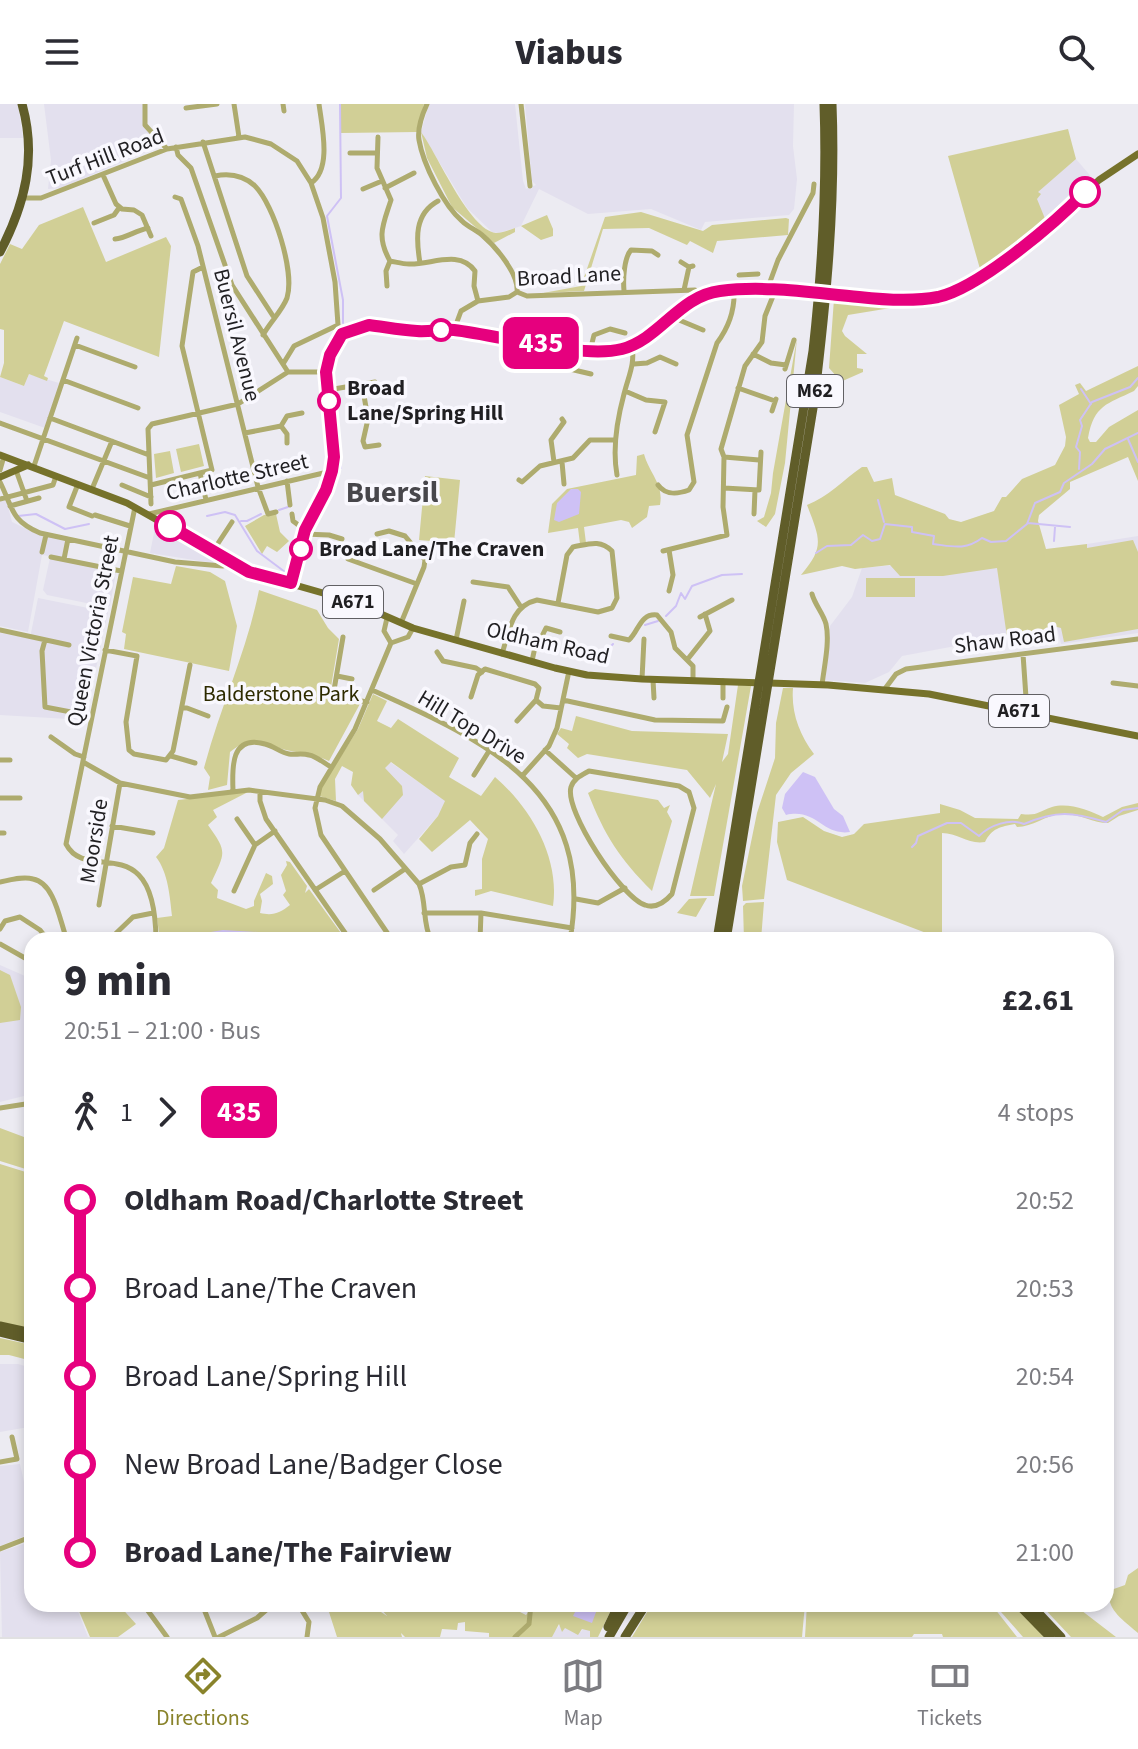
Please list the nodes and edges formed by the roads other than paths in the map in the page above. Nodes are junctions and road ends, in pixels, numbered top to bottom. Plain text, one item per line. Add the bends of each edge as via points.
1 (22, 104) edge
2 (145, 104) edge
3 (217, 104) edge
4 (234, 104) edge
5 (319, 104) edge
6 (427, 104) edge
7 (521, 104) edge
8 (824, 104) edge
9 (832, 104) edge
10 (186, 108) dead end
11 (239, 137) junction
12 (378, 137) dead end
13 (203, 142) junction
14 (176, 147) junction
15 (167, 149) junction
16 (350, 153) dead end
17 (377, 153) junction
18 (1138, 154) edge
19 (414, 173) dead end
20 (103, 175) junction
21 (215, 176) junction
22 (382, 181) junction
23 (311, 183) junction
24 (814, 184) dead end
25 (530, 186) dead end
26 (385, 188) junction
27 (363, 189) dead end
28 (175, 197) dead end
29 (24, 198) junction
30 (438, 201) dead end
31 (119, 208) junction
32 (98, 220) dead end
33 (148, 228) junction
34 (3, 236) edge
35 (151, 236) dead end
36 (115, 239) dead end
37 (0, 252) edge
38 (658, 255) dead end
39 (390, 261) junction
40 (681, 262) dead end
41 (420, 263) junction
42 (203, 267) junction
43 (748, 274) junction
44 (758, 274) dead end
45 (739, 275) dead end
46 (387, 286) dead end
47 (748, 289) junction
48 (684, 290) junction
49 (695, 290) dead end
50 (734, 290) junction
51 (771, 290) junction
52 (624, 291) junction
53 (517, 292) junction
54 (478, 301) junction
55 (673, 314) junction
56 (273, 316) junction
57 (338, 325) junction
58 (454, 330) junction
59 (703, 330) dead end
60 (531, 333) dead end
61 (625, 333) dead end
62 (342, 334) junction
63 (263, 335) junction
64 (506, 339) junction
65 (794, 340) dead end
66 (538, 343) junction
67 (632, 345) junction
68 (590, 351) junction
69 (753, 354) junction
70 (283, 364) junction
71 (634, 364) junction
72 (676, 364) dead end
73 (135, 367) dead end
74 (288, 372) junction
75 (326, 372) junction
76 (590, 375) dead end
77 (63, 380) junction
78 (375, 382) dead end
79 (362, 384) junction
80 (738, 388) junction
81 (328, 390) junction
82 (625, 391) junction
83 (238, 404) junction
84 (138, 408) dead end
85 (772, 411) dead end
86 (198, 413) junction
87 (302, 413) dead end
88 (50, 418) junction
89 (564, 421) dead end
90 (0, 423) edge
91 (281, 426) junction
92 (655, 432) dead end
93 (245, 433) junction
94 (546, 435) dead end
95 (43, 439) junction
96 (551, 440) junction
97 (615, 440) junction
98 (112, 441) junction
99 (287, 443) dead end
100 (379, 445) dead end
101 (761, 452) dead end
102 (149, 455) junction
103 (5, 456) edge
104 (724, 457) junction
105 (759, 460) junction
106 (103, 461) junction
107 (558, 462) junction
108 (32, 466) junction
109 (332, 471) junction
110 (16, 472) junction
111 (200, 473) junction
112 (56, 475) junction
113 (617, 475) dead end
114 (519, 480) dead end
115 (287, 481) junction
116 (2, 482) edge
117 (150, 482) junction
118 (78, 483) junction
119 (564, 484) dead end
120 (658, 484) dead end
121 (122, 485) dead end
122 (258, 487) junction
123 (724, 488) junction
124 (92, 489) junction
125 (755, 490) junction
126 (25, 492) junction
127 (39, 498) dead end
128 (0, 499) edge
129 (206, 500) junction
130 (27, 501) junction
131 (290, 505) dead end
132 (10, 506) junction
133 (135, 507) junction
134 (276, 512) dead end
135 (148, 514) junction
136 (292, 514) dead end
137 (754, 514) dead end
138 (232, 522) dead end
139 (130, 526) junction
140 (305, 532) junction
141 (377, 534) dead end
142 (46, 535) junction
143 (68, 539) junction
144 (342, 539) dead end
145 (125, 551) junction
146 (213, 551) junction
147 (42, 552) dead end
148 (51, 557) dead end
149 (64, 559) junction
150 (348, 559) dead end
151 (223, 566) dead end
152 (121, 571) junction
153 (473, 582) dead end
154 (291, 583) junction
155 (417, 584) junction
156 (668, 588) dead end
157 (812, 594) dead end
158 (464, 601) dead end
159 (730, 602) dead end
160 (558, 603) junction
161 (521, 607) junction
162 (387, 618) junction
163 (401, 623) junction
164 (413, 628) junction
165 (0, 630) edge
166 (560, 632) dead end
167 (508, 633) junction
168 (611, 636) dead end
169 (343, 637) dead end
170 (537, 638) junction
171 (644, 639) dead end
172 (1138, 639) edge
173 (45, 640) junction
174 (456, 640) junction
175 (391, 643) junction
176 (69, 645) dead end
177 (105, 650) junction
178 (437, 652) dead end
179 (502, 654) junction
180 (1023, 654) junction
181 (687, 660) junction
182 (532, 662) junction
183 (190, 665) dead end
184 (569, 671) junction
185 (482, 672) junction
186 (763, 675) junction
187 (337, 676) junction
188 (352, 679) dead end
189 (642, 679) junction
190 (653, 680) junction
191 (693, 680) junction
192 (723, 681) junction
193 (1113, 683) dead end
194 (822, 685) junction
195 (1138, 686) edge
196 (761, 687) junction
197 (372, 690) junction
198 (884, 690) junction
199 (471, 697) dead end
200 (654, 698) dead end
201 (723, 698) dead end
202 (536, 700) junction
203 (563, 700) junction
204 (367, 702) junction
205 (727, 707) dead end
206 (182, 708) junction
207 (561, 708) junction
208 (71, 712) dead end
209 (1027, 712) junction
210 (208, 716) dead end
211 (517, 721) dead end
212 (1138, 736) edge
213 (51, 737) dead end
214 (545, 750) junction
215 (489, 751) junction
216 (171, 756) junction
217 (0, 760) edge
218 (10, 760) dead end
219 (83, 760) junction
220 (195, 763) dead end
221 (332, 767) junction
222 (474, 775) dead end
223 (523, 775) junction
224 (576, 778) junction
225 (120, 783) junction
226 (233, 790) junction
227 (260, 792) junction
228 (0, 798) edge
229 (20, 798) dead end
230 (316, 799) junction
231 (237, 819) dead end
232 (112, 826) junction
233 (275, 831) junction
234 (153, 833) dead end
235 (477, 834) dead end
236 (255, 845) junction
237 (106, 862) junction
238 (405, 869) junction
239 (345, 871) junction
240 (0, 882) edge
241 (419, 884) junction
242 (625, 888) junction
243 (315, 890) junction
244 (374, 890) dead end
245 (234, 891) dead end
246 (576, 899) junction
247 (99, 905) dead end
248 (153, 913) junction
249 (424, 913) junction
250 (481, 913) junction
251 (572, 928) junction
252 (0, 929) edge
253 (42, 932) edge
254 (64, 932) edge
255 (117, 932) edge
256 (155, 932) edge
257 (344, 932) edge
258 (387, 932) edge
259 (429, 932) edge
260 (480, 932) edge
261 (571, 932) edge
262 (718, 932) edge
263 (727, 932) edge
264 (0, 944) edge
265 (24, 958) edge
266 (24, 1104) edge
267 (0, 1108) edge
268 (0, 1326) edge
269 (24, 1331) edge
270 (0, 1332) edge
271 (24, 1338) edge
272 (12, 1437) dead end
273 (0, 1462) edge
274 (24, 1540) edge
275 (0, 1549) edge
276 (149, 1612) edge
277 (206, 1612) edge
278 (264, 1612) edge
279 (303, 1612) edge
280 (530, 1612) edge
281 (616, 1612) edge
282 (623, 1612) edge
283 (635, 1612) edge
284 (640, 1612) edge
285 (1026, 1612) edge
286 (1040, 1612) edge
287 (167, 1637) edge
288 (217, 1637) edge
289 (307, 1637) edge
290 (515, 1637) edge
291 (606, 1637) edge
292 (623, 1637) edge
293 (1050, 1637) edge
294 (1064, 1637) edge

1 - 29 highway via 29,162
2 - 15 street via 145,125
3 - 10 street
4 - 11 street
5 - 23 street via 322,172
6 - 53 street via 419,139 445,203 499,253
7 - 25 street
8 - 186 highway, M62 via 819,300
9 - 186 highway, M62 via 832,216 823,335
11 - 13 street, Turf Hill Road
11 - 23 street, Turf Hill Road via 271,144 297,161
12 - 17 street
13 - 14 street, Turf Hill Road
13 - 21 street
14 - 15 street, Turf Hill Road
14 - 63 street via 191,168 232,285
15 - 20 street, Turf Hill Road
16 - 17 street
17 - 22 street
18 - 51 main road via 978,279 939,296 889,300
19 - 26 street
20 - 29 street, Turf Hill Road via 41,198
20 - 31 street
21 - 56 street via 247,276
21 - 56 street via 241,177 265,200 289,285 287,299
22 - 26 street
22 - 27 street
23 - 57 street, Turf Hill Road via 335,282
24 - 51 street via 778,260
26 - 39 street via 391,200 381,244
28 - 42 street, Buersil Avenue via 181,199
29 - 34 highway
30 - 41 street via 421,220 416,239
31 - 32 street
31 - 33 street via 142,215
33 - 35 street
33 - 36 street
34 - 37 highway
38 - 52 street via 628,253
39 - 41 street
39 - 46 street
40 - 48 street via 691,266
41 - 54 street via 445,259 470,265
42 - 83 street, Buersil Avenue
42 - 86 street via 193,272 182,346
43 - 44 street
43 - 45 street
43 - 47 street
47 - 50 main road
47 - 51 main road
48 - 49 street, Broad Lane
48 - 52 street, Broad Lane
50 - 55 main road via 701,295
50 - 120 street via 726,332 717,343 687,435 694,482 689,490 677,493
51 - 69 street via 764,337
52 - 53 street, Broad Lane via 527,296
53 - 54 street, Broad Lane
54 - 58 street via 461,311
55 - 59 street
55 - 67 main road
56 - 63 street
57 - 62 street, Turf Hill Road
57 - 70 street via 294,346
58 - 62 main road via 369,325
58 - 64 main road
60 - 64 street via 508,326
61 - 68 street via 610,329 594,335
62 - 75 main road
63 - 70 street
64 - 66 main road
65 - 69 street via 786,367
66 - 68 main road
66 - 76 street via 536,361
67 - 68 main road
67 - 71 street
69 - 80 street
70 - 74 street
71 - 72 street via 660,357
71 - 82 street
73 - 77 street via 76,342
74 - 75 street
74 - 83 street
75 - 81 main road
77 - 84 street
77 - 88 street
78 - 79 street
79 - 81 street
79 - 100 street via 368,419 363,441 365,447
80 - 85 street via 776,400
80 - 104 street via 718,449
81 - 109 main road
82 - 92 street via 665,402
82 - 97 street
83 - 86 street
83 - 93 street, Buersil Avenue
86 - 102 street via 152,424
86 - 111 street via 212,470
87 - 91 street via 287,416
88 - 95 street
88 - 98 street
89 - 96 street
90 - 95 street
91 - 93 street
91 - 99 street
93 - 122 street, Buersil Avenue
94 - 96 street
95 - 106 street
95 - 108 street
96 - 107 street
97 - 107 street via 590,440 573,458
97 - 113 street
98 - 102 street
98 - 106 street
101 - 105 street
102 - 117 street
103 - 108 main road, Oldham Road / A671
103 - 110 main road
103 - 116 street
104 - 105 street
104 - 123 street
105 - 125 street via 761,487
106 - 117 street
106 - 124 street
107 - 114 street
107 - 119 street
108 - 110 main road
108 - 112 main road, Oldham Road / A671
109 - 115 street, Charlotte Street
109 - 140 main road
110 - 116 main road
110 - 126 street
111 - 117 street
111 - 129 street
112 - 118 main road, Oldham Road / A671
112 - 126 street via 53,485
115 - 122 street, Charlotte Street
115 - 131 street
116 - 126 street
116 - 128 street
116 - 132 street
117 - 121 street via 151,500
118 - 124 main road, Oldham Road / A671
118 - 139 street via 69,507
122 - 129 street, Charlotte Street
122 - 134 street, Buersil Avenue via 268,514
123 - 125 street
123 - 156 street via 727,535 666,550 673,575
124 - 133 main road, Oldham Road / A671
125 - 137 street
126 - 130 street
127 - 130 street
129 - 135 street, Charlotte Street
130 - 132 street
132 - 142 street via 19,522
133 - 135 main road, Oldham Road / A671
133 - 139 street, Queen Victoria Street
135 - 146 main road, Oldham Road / A671
136 - 140 street
138 - 146 street
139 - 145 street, Queen Victoria Street
140 - 144 street
140 - 154 main road
141 - 155 street via 405,536 421,552 425,560
142 - 143 street
142 - 147 street
143 - 145 street
143 - 149 street
145 - 151 street
145 - 152 street, Queen Victoria Street
146 - 154 main road, Oldham Road / A671 via 249,572
148 - 149 street
149 - 152 street
150 - 155 street
152 - 177 street, Queen Victoria Street
153 - 161 street via 508,587
154 - 162 main road, Oldham Road / A671
155 - 163 street
157 - 194 street via 827,629
158 - 174 street
159 - 181 street via 703,616 710,631
160 - 160 street via 573,547 606,545 612,551 616,587 612,608 598,612
160 - 161 street via 537,600
161 - 167 street
162 - 163 main road, Oldham Road / A671
162 - 175 street via 384,631
163 - 164 main road, Oldham Road / A671
164 - 174 main road, Oldham Road / A671
164 - 175 street via 408,637
165 - 173 street
166 - 170 street via 546,628
167 - 170 street
167 - 179 street
168 - 181 street via 629,640 656,612
169 - 187 street
170 - 182 street
171 - 189 street
172 - 180 street, Shaw Road
173 - 176 street
173 - 208 street via 45,707
174 - 179 main road, Oldham Road / A671
175 - 197 street
177 - 216 street via 137,656 126,722 131,753 166,760
177 - 219 street, Queen Victoria Street
178 - 185 street via 443,661
179 - 182 main road, Oldham Road / A671
180 - 198 street, Shaw Road via 906,669
180 - 209 street
181 - 191 street via 693,666
182 - 184 main road, Oldham Road / A671
183 - 206 street
184 - 189 main road, Oldham Road / A671
184 - 203 street
185 - 199 street
185 - 202 street via 535,684
186 - 196 highway, M62
187 - 188 street
187 - 204 street via 333,696
189 - 190 main road, Oldham Road / A671
190 - 191 main road, Oldham Road / A671
190 - 200 street
191 - 192 main road, Oldham Road / A671
192 - 194 main road, Oldham Road / A671
192 - 201 street
193 - 195 street
194 - 198 main road, Oldham Road / A671
196 - 262 highway, M62
196 - 263 highway, M62
197 - 204 street
197 - 215 street, Hill Top Drive via 433,717
198 - 209 main road, Oldham Road / A671
202 - 207 street
202 - 211 street
203 - 205 street via 655,720 723,721
203 - 207 street
204 - 221 street
206 - 210 street
206 - 216 street
207 - 214 street
209 - 212 main road, Oldham Road / A671
213 - 219 street
214 - 223 street
214 - 224 street
215 - 222 street
215 - 223 street, Hill Top Drive
216 - 220 street
217 - 218 street
219 - 225 street
219 - 237 street, Queen Victoria Street via 66,844 78,858
221 - 226 street via 309,755 287,754 254,742 235,753
221 - 230 street
223 - 246 street, Hill Top Drive via 561,828 572,858
224 - 242 street via 570,799 605,866
224 - 242 street via 589,771 689,792 694,808 672,894 654,907 643,905
225 - 226 street via 190,797
225 - 232 street, Moorside
226 - 227 street
227 - 230 street
227 - 233 street via 262,809
228 - 229 street
230 - 238 street via 342,806 358,818
230 - 239 street via 321,835
231 - 236 street
232 - 234 street
232 - 237 street, Moorside
233 - 236 street
233 - 243 street
235 - 241 street via 465,865
236 - 245 street
237 - 247 street, Moorside
237 - 248 street via 135,870 146,882
238 - 241 street
238 - 244 street
239 - 243 street
239 - 258 street
240 - 254 street via 28,878 43,884
241 - 249 street
242 - 246 street via 598,903
243 - 257 street
246 - 251 street, Hill Top Drive
248 - 255 street via 133,917
248 - 256 street
249 - 250 street
249 - 259 street
250 - 251 street
250 - 260 street
251 - 261 street, Hill Top Drive
252 - 253 street via 5,921 20,917
264 - 265 street
266 - 267 street
268 - 269 highway
270 - 271 highway
272 - 273 street via 17,1459
274 - 275 street
276 - 287 street
277 - 288 street
278 - 288 street
279 - 289 street via 309,1622
280 - 290 street via 529,1624
281 - 291 highway
282 - 291 highway
283 - 292 highway
284 - 292 highway
285 - 293 highway
286 - 294 highway

